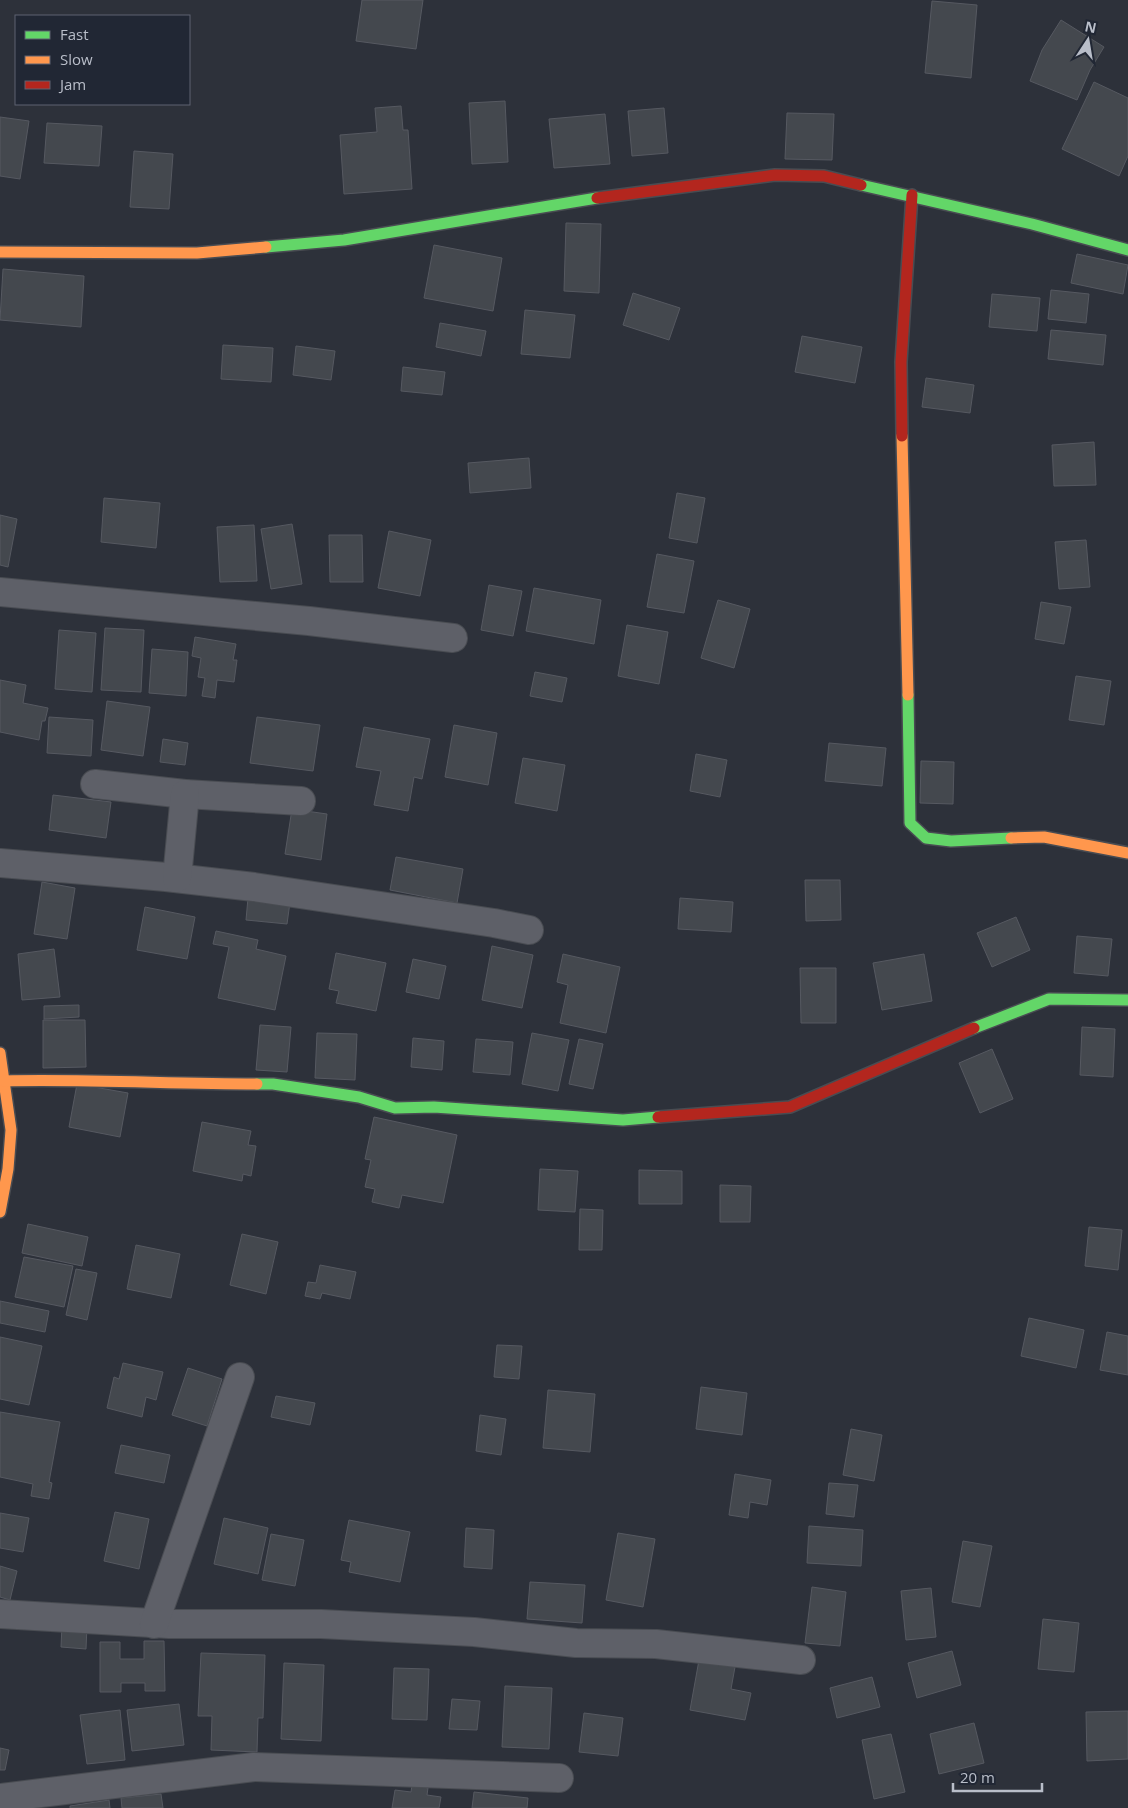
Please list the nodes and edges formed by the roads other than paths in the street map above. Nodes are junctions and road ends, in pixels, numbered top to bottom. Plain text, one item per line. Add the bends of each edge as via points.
1 (912, 195) junction
2 (1128, 250) edge
3 (0, 252) edge
4 (0, 592) edge
5 (453, 638) dead end
6 (95, 784) dead end
7 (186, 794) junction
8 (301, 801) dead end
9 (1128, 852) edge
10 (0, 863) edge
11 (177, 878) junction
12 (529, 930) dead end
13 (1128, 1000) edge
14 (0, 1053) edge
15 (4, 1081) junction
16 (0, 1212) edge
17 (240, 1377) dead end
18 (0, 1614) edge
19 (154, 1624) junction
20 (801, 1660) dead end
21 (559, 1778) dead end
22 (0, 1798) edge

1 - 2 street
1 - 3 street via 824,176 775,175 625,193 344,240 197,253
1 - 9 street via 901,362 910,823 926,838 951,841 1044,837
4 - 5 street
6 - 7 street
7 - 8 street
7 - 11 street
10 - 11 street
11 - 12 street
13 - 15 street via 1049,999 790,1107 623,1120 434,1107 395,1108 359,1097 273,1084
14 - 15 street
15 - 16 street via 11,1130
17 - 19 street
18 - 19 street
19 - 20 street via 321,1624 455,1631 576,1643 656,1644
21 - 22 street via 254,1767

